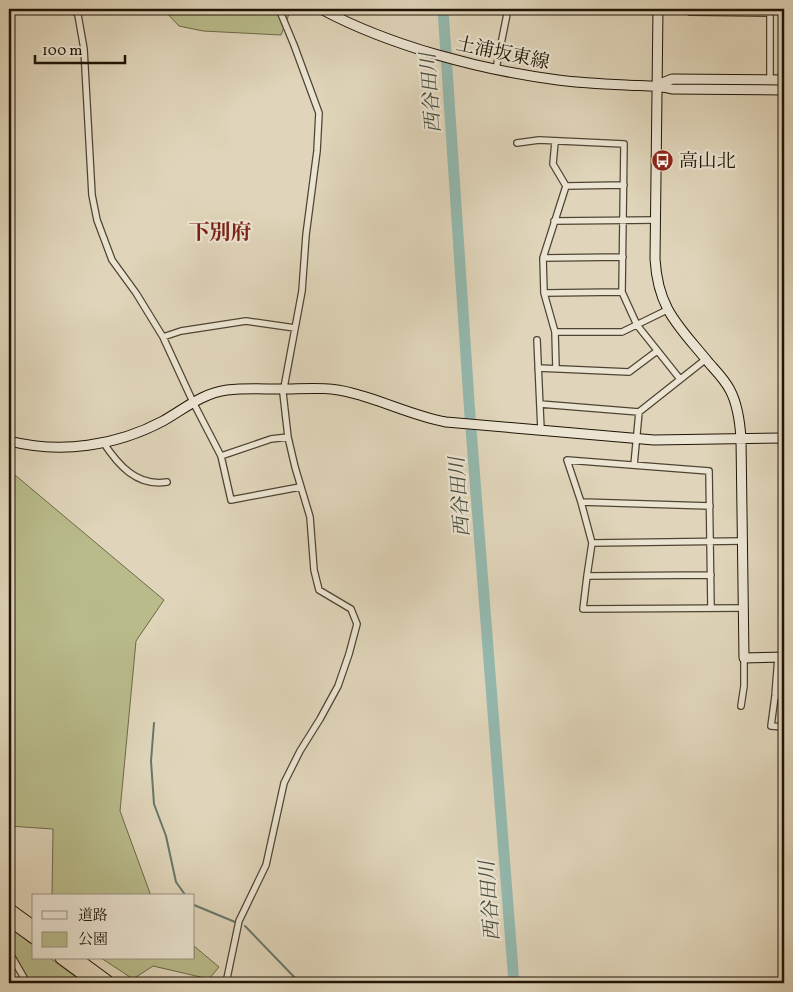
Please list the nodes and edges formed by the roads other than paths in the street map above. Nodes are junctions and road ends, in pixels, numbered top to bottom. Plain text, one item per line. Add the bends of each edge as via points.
1 (74, 9) edge
2 (279, 9) edge
3 (321, 9) edge
4 (508, 9) edge
5 (658, 9) edge
6 (690, 9) edge
7 (769, 11) edge
8 (496, 69) junction
9 (770, 80) junction
10 (784, 80) edge
11 (657, 85) junction
12 (784, 90) edge
13 (555, 142) junction
14 (517, 143) dead end
15 (624, 185) junction
16 (566, 186) junction
17 (554, 220) junction
18 (624, 220) junction
19 (656, 220) junction
20 (543, 258) junction
21 (623, 258) junction
22 (622, 292) junction
23 (544, 293) junction
24 (667, 310) junction
25 (637, 325) junction
26 (295, 328) junction
27 (555, 332) junction
28 (163, 337) junction
29 (537, 340) dead end
30 (657, 351) junction
31 (706, 359) junction
32 (538, 368) junction
33 (556, 368) junction
34 (680, 378) junction
35 (283, 389) junction
36 (193, 402) junction
37 (540, 404) junction
38 (639, 412) junction
39 (541, 430) junction
40 (288, 437) junction
41 (637, 438) junction
42 (784, 438) edge
43 (741, 439) junction
44 (9, 441) edge
45 (103, 442) junction
46 (221, 456) junction
47 (634, 465) junction
48 (167, 482) dead end
49 (300, 487) junction
50 (581, 502) junction
51 (710, 506) junction
52 (710, 542) junction
53 (742, 542) junction
54 (592, 543) junction
55 (711, 575) junction
56 (587, 576) junction
57 (711, 608) junction
58 (743, 608) junction
59 (781, 657) edge
60 (744, 658) junction
61 (775, 696) junction
62 (784, 696) edge
63 (741, 706) dead end
64 (784, 727) edge
65 (9, 909) edge
66 (9, 920) edge
67 (32, 926) edge
68 (32, 937) edge
69 (9, 952) edge
70 (64, 960) edge
71 (79, 960) edge
72 (27, 983) edge
73 (95, 983) edge
74 (110, 983) edge
75 (226, 983) edge

1 - 28 street via 84,48 92,195 97,220 112,260
2 - 26 street via 319,113 302,292
3 - 8 street, 土浦坂東線 via 436,54
4 - 8 street
5 - 11 street
6 - 7 street via 690,12
7 - 9 street
8 - 11 street, 土浦坂東線 via 565,81
9 - 10 street, 土浦坂東線
9 - 11 street, 土浦坂東線 via 672,79
11 - 12 street, 土浦坂東線 via 676,89
11 - 19 street
13 - 14 street
13 - 15 street via 624,144
13 - 16 street via 553,164
15 - 16 street
15 - 18 street
16 - 17 street
17 - 18 street
17 - 20 street
18 - 19 street
18 - 21 street
19 - 24 street via 656,274
20 - 21 street
20 - 23 street
21 - 22 street
22 - 23 street
22 - 25 street
23 - 27 street
24 - 25 street
24 - 31 street
25 - 27 street via 622,332
25 - 30 street
26 - 28 street via 246,321
26 - 35 street
27 - 33 street
28 - 36 street
29 - 32 street
30 - 33 street via 629,372
30 - 34 street
31 - 34 street
31 - 43 street via 730,390
32 - 33 street
32 - 37 street
34 - 38 street
35 - 36 street via 228,390
35 - 39 street via 337,390 424,418
35 - 40 street
36 - 45 street via 131,435
36 - 46 street
37 - 38 street
37 - 39 street
38 - 41 street
39 - 41 street
40 - 46 street via 271,439
40 - 49 street
41 - 43 street
41 - 47 street
42 - 43 street
43 - 53 street
44 - 45 street via 54,447
45 - 48 street via 118,464 132,475 151,482
46 - 49 street via 231,500
47 - 50 street via 567,460
47 - 51 street via 709,471
49 - 75 street via 308,506 314,570 320,590 351,608 357,624 338,686 284,783 266,865 239,921
50 - 51 street
50 - 54 street
51 - 52 street
52 - 53 street
52 - 54 street
52 - 55 street
53 - 58 street
54 - 56 street
55 - 56 street
55 - 57 street
56 - 57 street via 583,609
57 - 58 street
58 - 60 street
59 - 60 street
59 - 61 street
60 - 63 street
61 - 62 street
61 - 64 street via 770,726
65 - 67 highway
66 - 68 highway
69 - 72 street
70 - 73 highway
71 - 74 highway

